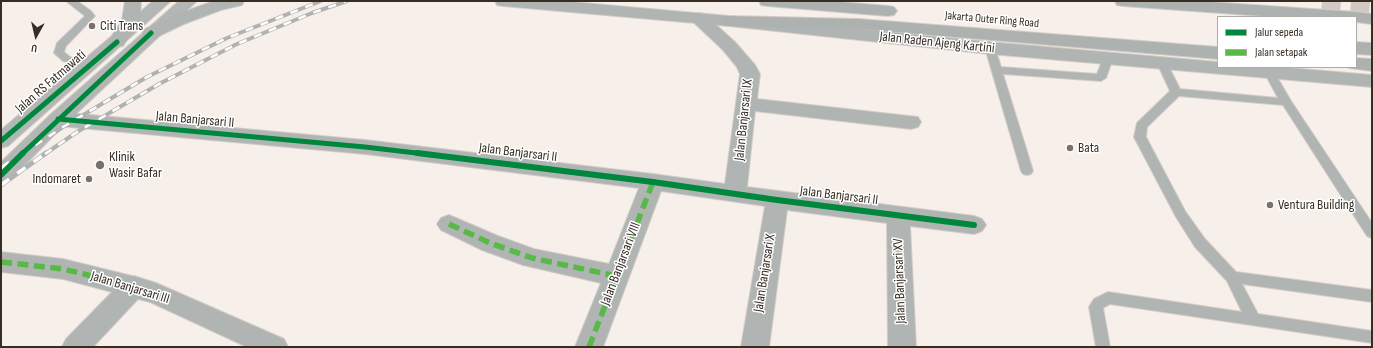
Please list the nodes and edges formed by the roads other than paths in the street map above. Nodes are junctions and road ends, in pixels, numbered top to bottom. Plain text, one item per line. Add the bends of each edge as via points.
1 (71, 1) edge
2 (133, 1) edge
3 (163, 1) edge
4 (189, 1) edge
5 (236, 1) edge
6 (503, 1) edge
7 (556, 1) edge
8 (767, 1) edge
9 (1123, 1) edge
10 (652, 14) junction
11 (1335, 16) edge
12 (698, 18) junction
13 (1357, 18) edge
14 (1372, 19) edge
15 (729, 21) junction
16 (151, 33) junction
17 (1217, 38) edge
18 (116, 42) junction
19 (990, 48) junction
20 (1357, 48) edge
21 (1372, 49) edge
22 (1217, 53) edge
23 (1117, 59) junction
24 (1156, 62) junction
25 (91, 64) junction
26 (1357, 64) edge
27 (1372, 65) edge
28 (1217, 67) edge
29 (1224, 68) edge
30 (998, 70) junction
31 (1269, 72) junction
32 (1372, 81) edge
33 (1176, 92) junction
34 (1286, 102) junction
35 (746, 104) junction
36 (58, 119) junction
37 (911, 122) dead end
38 (1, 141) edge
39 (1027, 171) dead end
40 (1, 175) edge
41 (653, 182) junction
42 (735, 194) junction
43 (777, 200) junction
44 (898, 215) junction
45 (449, 224) dead end
46 (974, 225) dead end
47 (1372, 233) edge
48 (1, 262) edge
49 (616, 276) junction
50 (1232, 277) junction
51 (134, 286) junction
52 (1372, 296) edge
53 (1253, 319) junction
54 (1372, 337) edge
55 (76, 347) edge
56 (274, 347) edge
57 (589, 347) edge
58 (755, 347) edge
59 (902, 347) edge
60 (1103, 347) edge

1 - 25 lane via 90,16 61,45 58,53 67,59
2 - 18 highway via 131,20
3 - 18 main road, Jalan RS Fatmawati
4 - 16 main road
5 - 16 highway via 215,6
6 - 10 highway, Jalan Raden Ajeng Kartini
7 - 10 highway
8 - 17 highway, Jakarta Outer Ring Road
9 - 11 highway
10 - 12 highway, Jalan Raden Ajeng Kartini
12 - 15 highway, Jalan Raden Ajeng Kartini
12 - 35 street, Jalan Banjarsari IX via 746,65 750,74
13 - 14 highway
15 - 19 highway, Jalan Raden Ajeng Kartini
15 - 22 highway via 859,24
16 - 36 main road
18 - 25 main road, Jalan RS Fatmawati
19 - 23 highway, Jalan Raden Ajeng Kartini
19 - 30 lane
20 - 21 highway
23 - 24 highway, Jalan Raden Ajeng Kartini
23 - 30 lane via 1102,78
24 - 28 highway, Jalan Raden Ajeng Kartini
24 - 33 lane
25 - 38 main road, Jalan RS Fatmawati
26 - 27 highway
29 - 31 highway, Jalan Raden Ajeng Kartini
30 - 39 lane
31 - 32 highway, Jalan Raden Ajeng Kartini
31 - 34 lane
33 - 34 lane
33 - 50 lane via 1141,126 1140,137 1180,214 1200,243
34 - 47 lane
35 - 37 street
35 - 42 street, Jalan Banjarsari IX
36 - 40 main road
36 - 41 street, Jalan Banjarsari II via 365,147
41 - 42 street, Jalan Banjarsari II
41 - 49 street, Jalan Banjarsari VIII
42 - 43 street, Jalan Banjarsari II
43 - 44 street, Jalan Banjarsari II
43 - 58 street, Jalan Banjarsari X
44 - 46 street, Jalan Banjarsari II
44 - 59 street, Jalan Banjarsari XV
45 - 49 street via 490,244 517,253
48 - 51 street, Jalan Banjarsari III via 63,269
49 - 57 street, Jalan Banjarsari VIII
50 - 52 lane
50 - 53 lane
51 - 55 street
51 - 56 street, Jalan Banjarsari III via 156,293
53 - 54 lane
53 - 60 lane via 1108,298 1096,307

